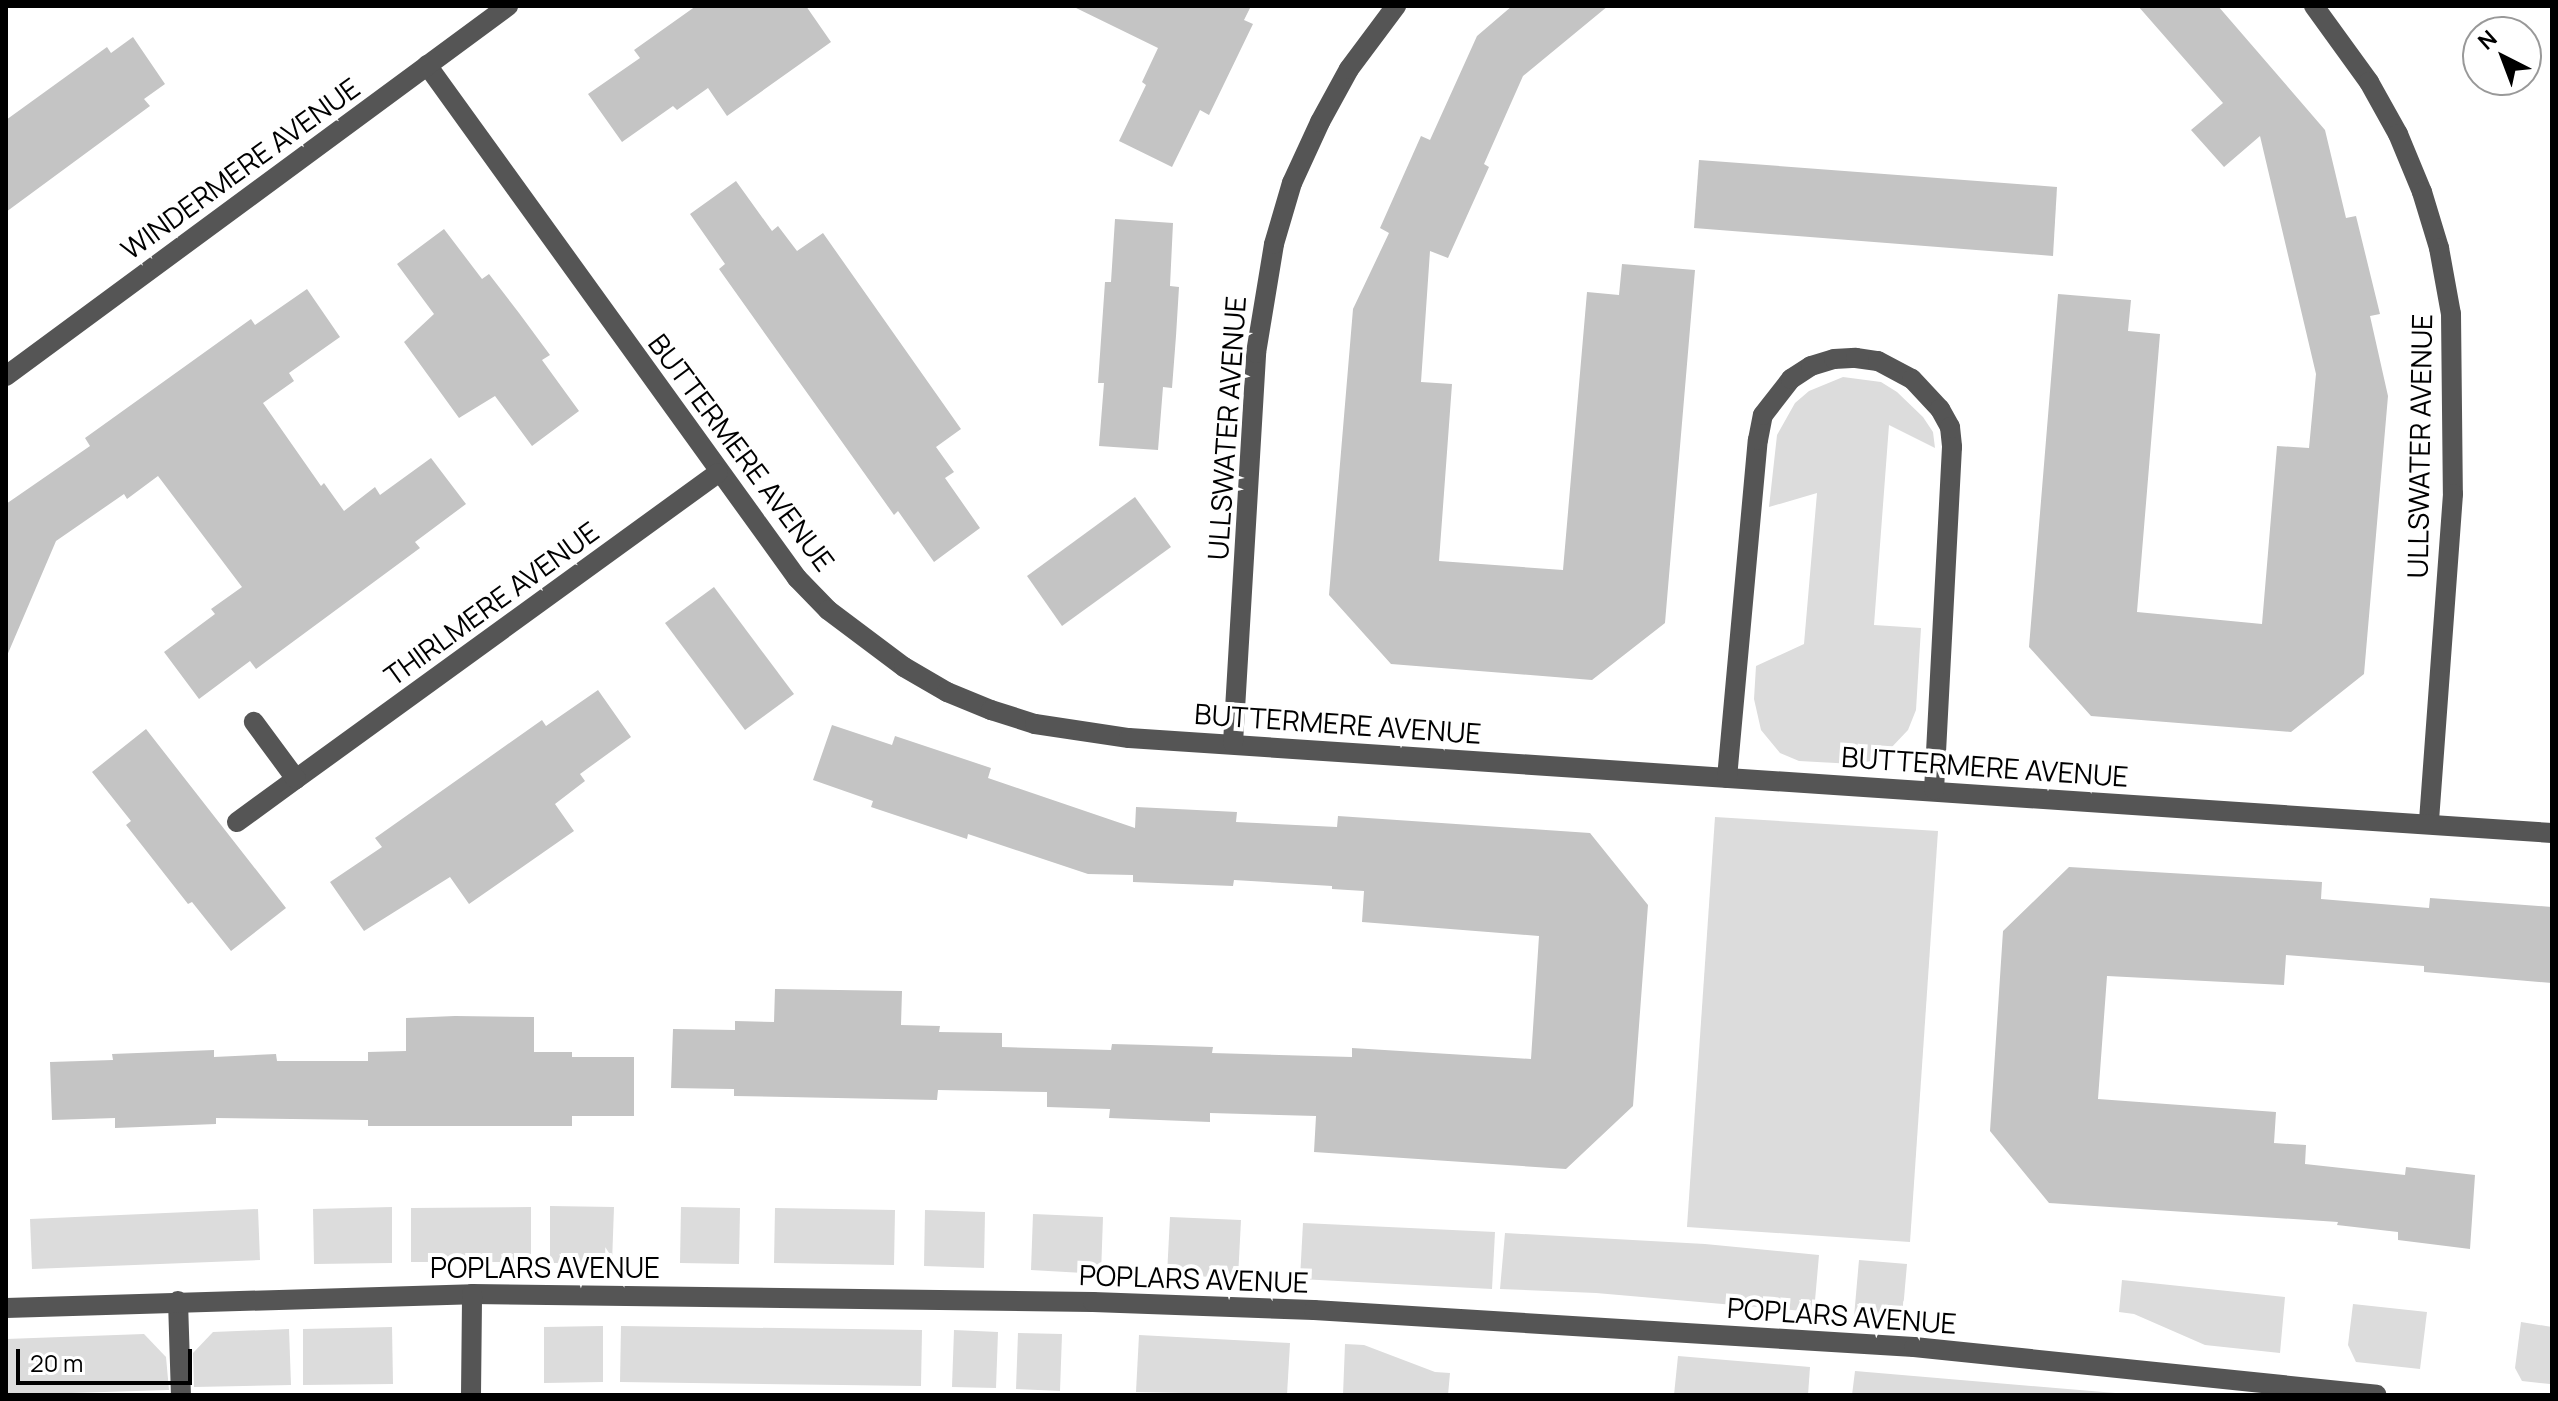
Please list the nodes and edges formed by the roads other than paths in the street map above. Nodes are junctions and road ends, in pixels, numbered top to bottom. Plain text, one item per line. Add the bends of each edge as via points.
1 (508, 6) edge
2 (1396, 6) edge
3 (2314, 6) edge
4 (427, 65) junction
5 (6, 376) edge
6 (718, 473) junction
7 (254, 722) dead end
8 (1233, 743) junction
9 (1727, 778) junction
10 (296, 779) junction
11 (1934, 790) junction
12 (237, 822) dead end
13 (2429, 824) junction
14 (2552, 833) edge
15 (472, 1294) junction
16 (178, 1301) junction
17 (6, 1308) edge
18 (181, 1395) edge
19 (471, 1395) edge
20 (2377, 1395) edge

1 - 4 street, WINDERMERE AVENUE
2 - 8 street, ULLSWATER AVENUE via 1349,69 1320,122 1292,183 1274,244 1256,353
3 - 13 street, ULLSWATER AVENUE via 2398,134 2439,248 2451,314 2453,494
4 - 5 street, WINDERMERE AVENUE
4 - 6 street, BUTTERMERE AVENUE
6 - 8 street, BUTTERMERE AVENUE via 789,568 828,610 947,692 1066,730
6 - 10 street, THIRLMERE AVENUE
7 - 10 street
8 - 9 street, BUTTERMERE AVENUE
9 - 11 street, BUTTERMERE AVENUE
9 - 11 street via 1763,415 1791,379 1811,366 1856,358 1878,361 1912,379 1950,427
10 - 12 street, THIRLMERE AVENUE
11 - 13 street, BUTTERMERE AVENUE
13 - 14 street, BUTTERMERE AVENUE
15 - 16 street, POPLARS AVENUE
15 - 19 street
15 - 20 street, POPLARS AVENUE via 1093,1302 1345,1312 1914,1347
16 - 17 street, POPLARS AVENUE
16 - 18 street

